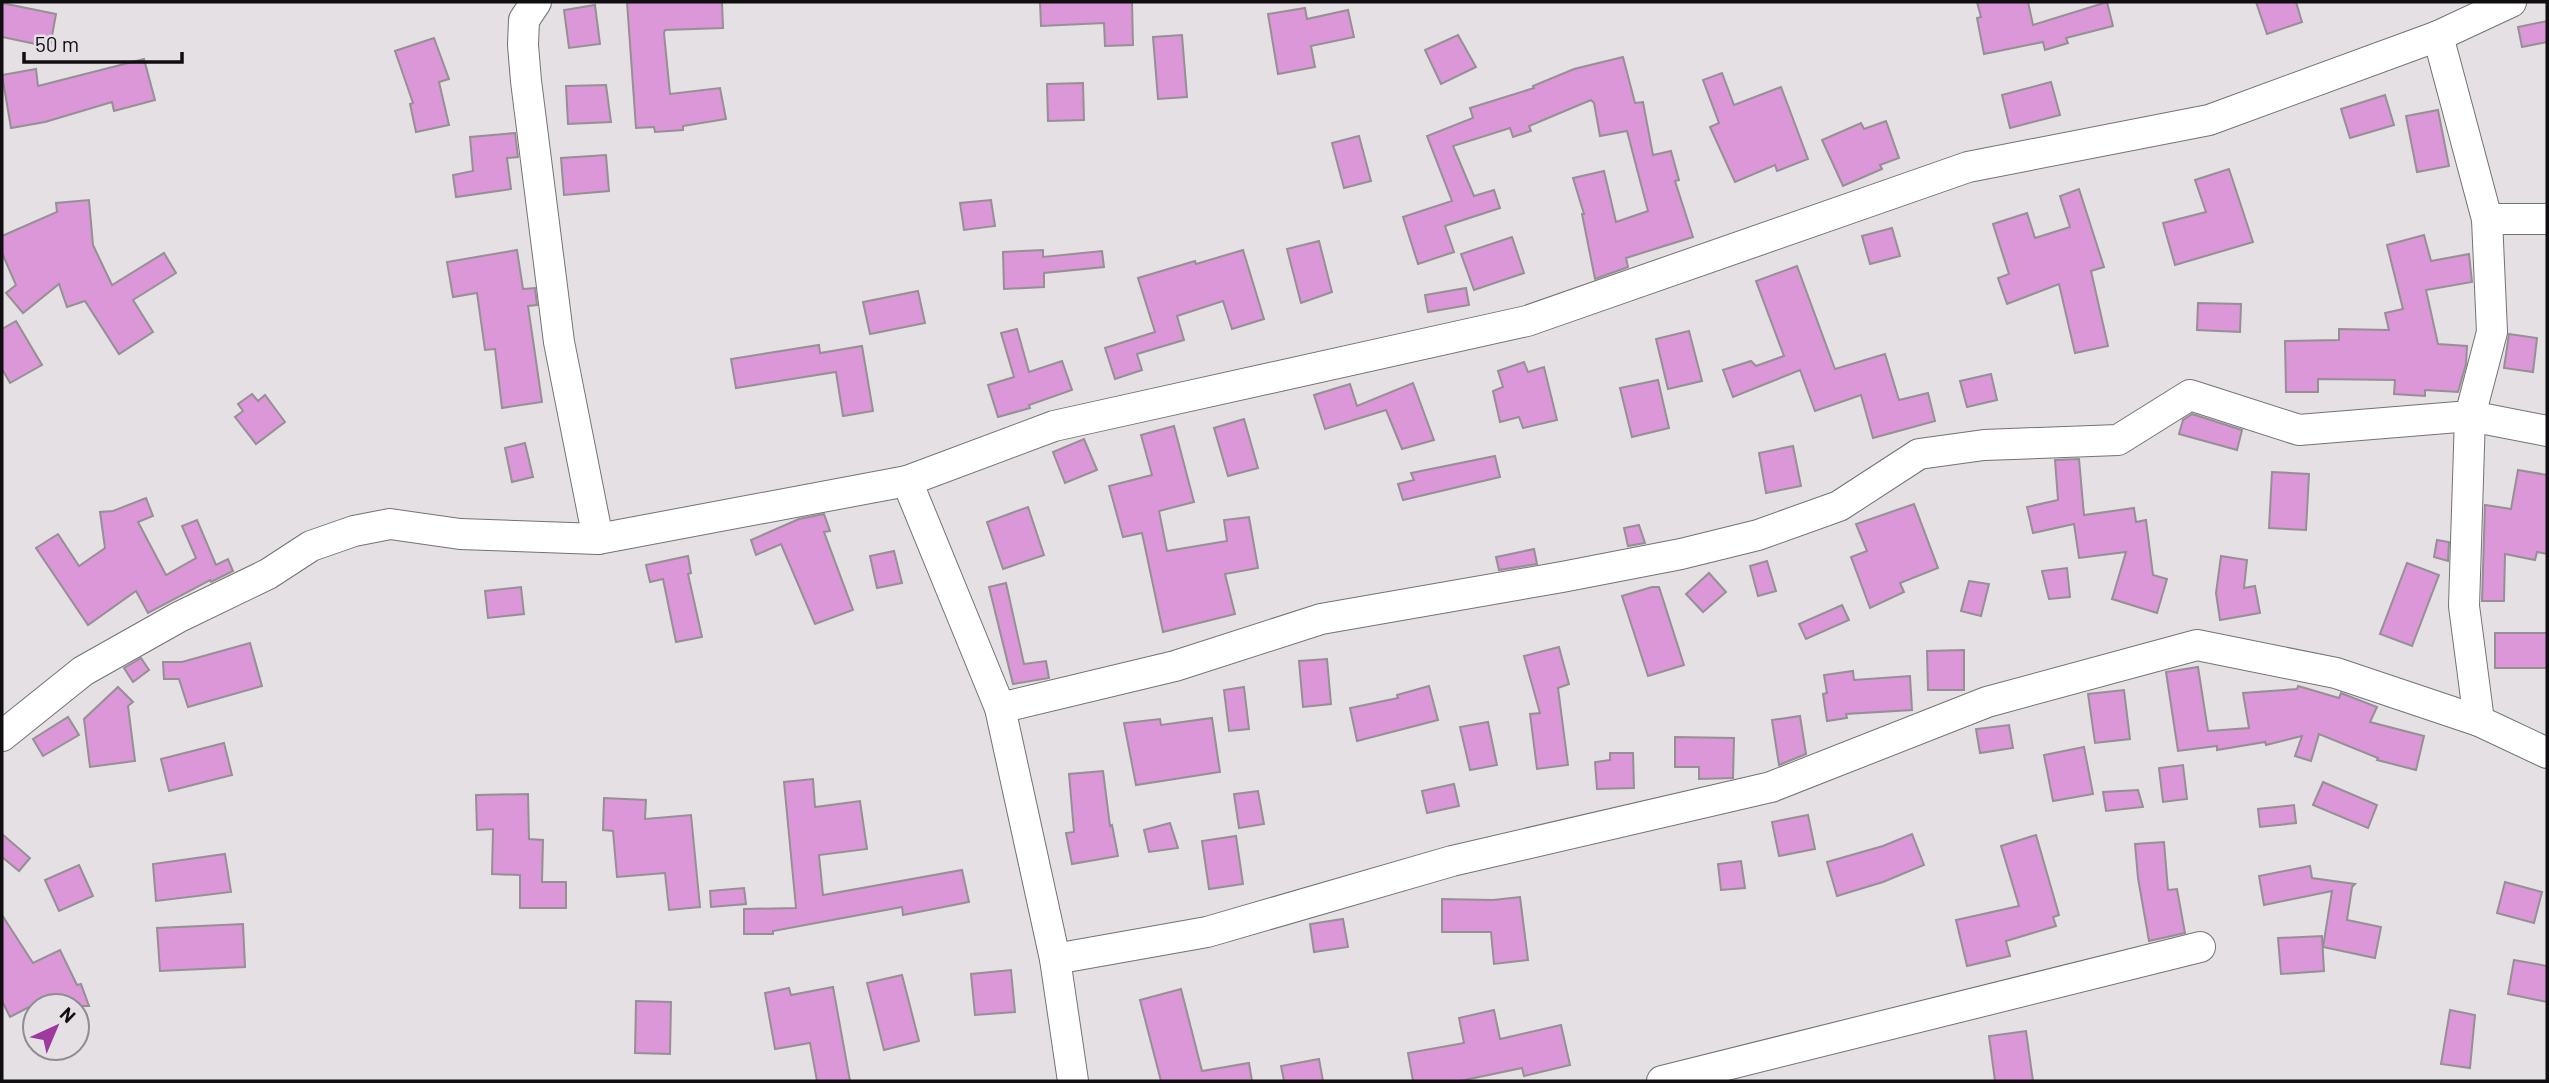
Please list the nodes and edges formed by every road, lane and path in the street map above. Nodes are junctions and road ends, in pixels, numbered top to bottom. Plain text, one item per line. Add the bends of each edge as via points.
1 (536, 2) edge
2 (2511, 2) edge
3 (2438, 36) junction
4 (2487, 219) junction
5 (2547, 219) edge
6 (2470, 416) junction
7 (2547, 430) edge
8 (907, 481) junction
9 (598, 539) junction
10 (1000, 708) junction
11 (2479, 721) junction
12 (2, 736) edge
13 (2547, 753) edge
14 (2200, 947) dead end
15 (1055, 960) junction
16 (1073, 1081) edge
17 (1662, 1081) edge

1 - 9 street via 524,20 526,81 559,342
2 - 3 street
3 - 4 street
3 - 8 street via 2209,120 1968,167 1527,321 1054,426
4 - 5 street
4 - 6 street via 2492,332
6 - 7 street
6 - 10 street via 2298,430 2190,395 2118,440 1984,445 1919,454 1839,506 1758,535 1589,572 1321,619 1175,666
6 - 11 street via 2464,606
8 - 9 street
8 - 10 street
9 - 12 street via 460,534 390,524 354,531 311,546 268,574 83,671
10 - 15 street
11 - 13 street
11 - 15 street via 2336,673 2197,645 1987,702 1771,787 1452,861 1207,932
14 - 17 street
15 - 16 street

